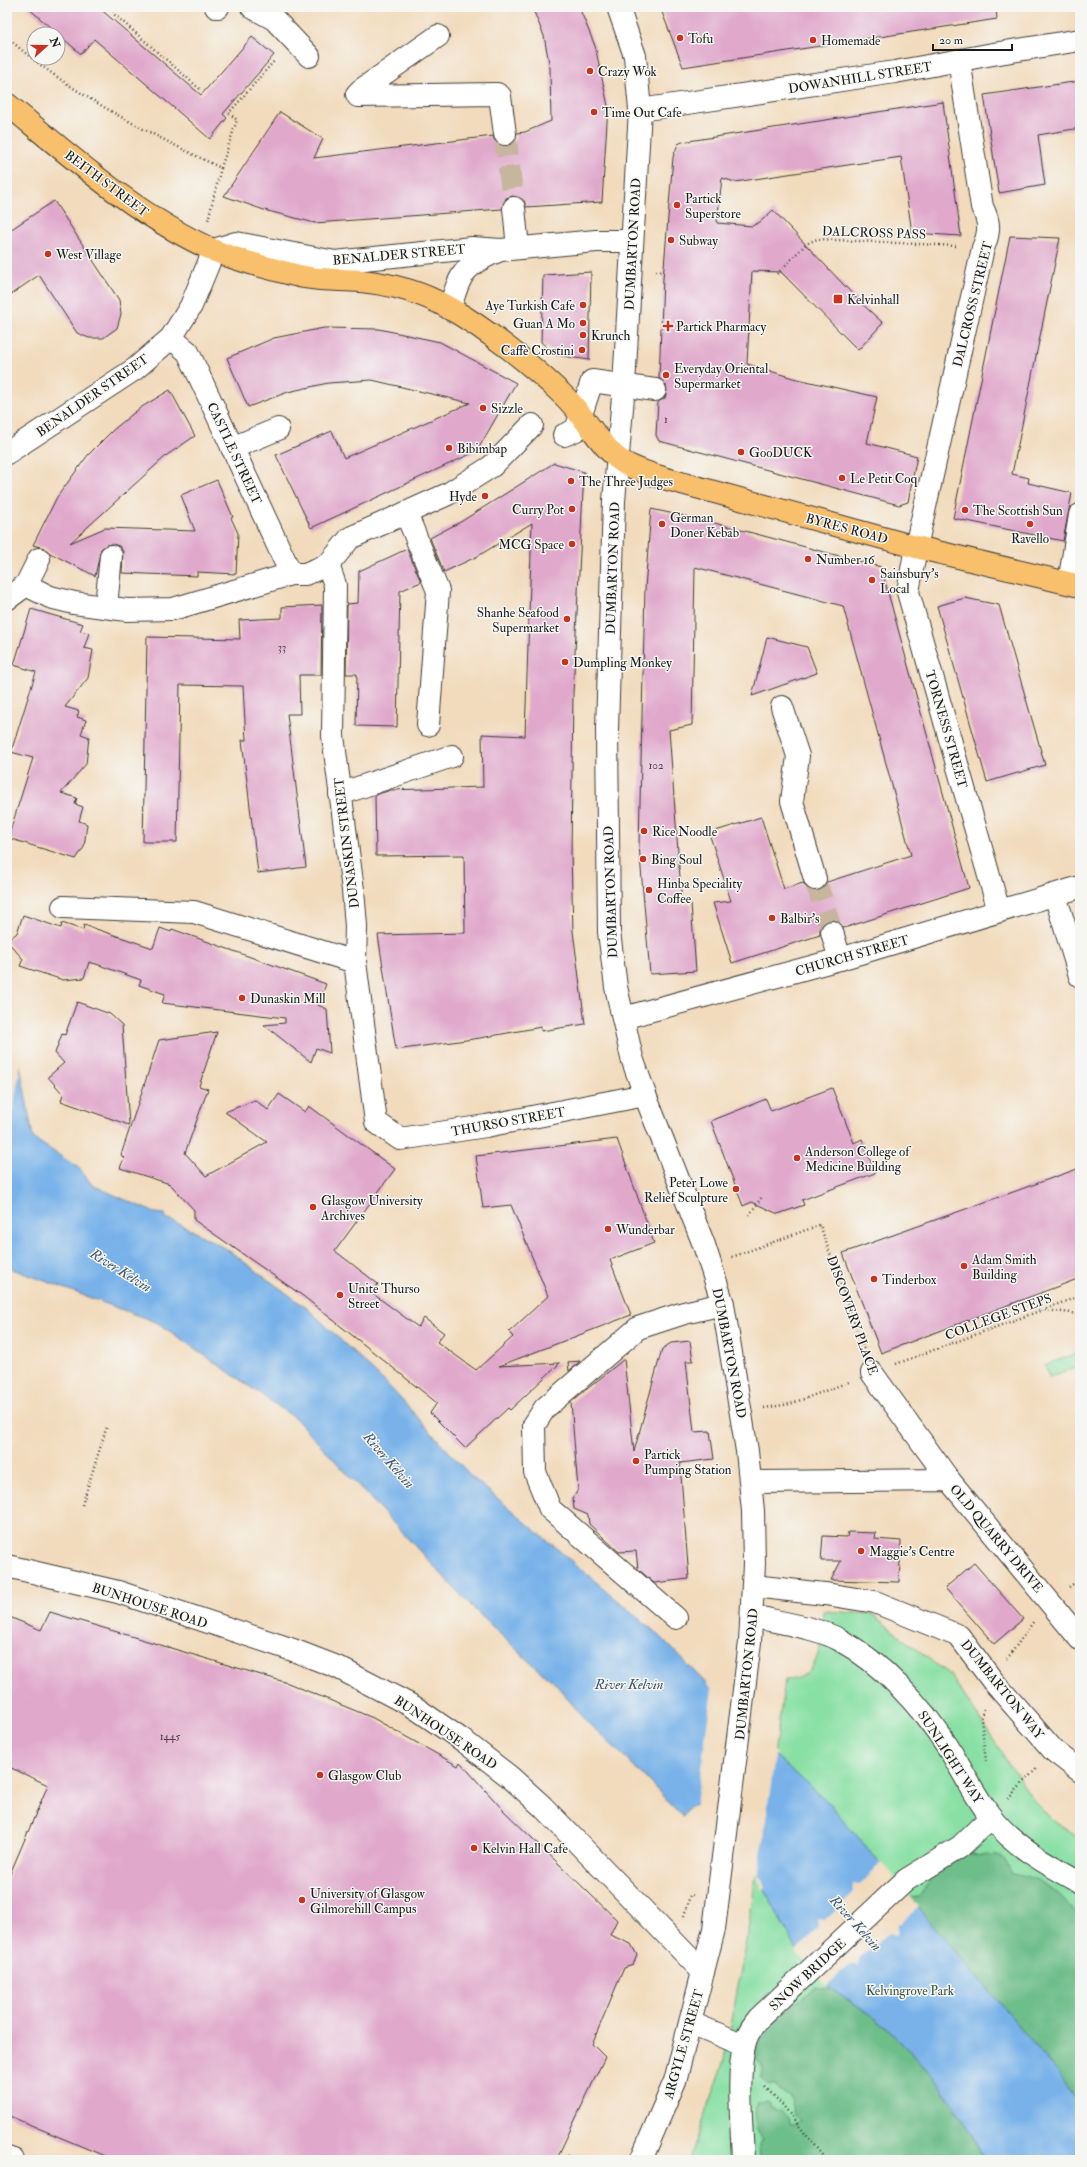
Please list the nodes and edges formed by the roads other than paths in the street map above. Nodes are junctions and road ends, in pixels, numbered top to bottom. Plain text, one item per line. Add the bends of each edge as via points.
1 (252, 7) edge
2 (618, 7) edge
3 (438, 36) dead end
4 (1080, 40) edge
5 (309, 56) dead end
6 (959, 60) junction
7 (7, 104) edge
8 (640, 110) junction
9 (505, 134) tunnel mouth
10 (514, 208) tunnel mouth
11 (631, 241) junction
12 (208, 247) junction
13 (510, 249) junction
14 (450, 309) junction
15 (171, 338) junction
16 (624, 385) junction
17 (655, 390) dead end
18 (581, 413) junction
19 (532, 425) dead end
20 (278, 429) dead end
21 (564, 435) dead end
22 (232, 448) junction
23 (7, 453) edge
24 (617, 458) junction
25 (406, 513) junction
26 (1080, 515) edge
27 (916, 547) junction
28 (111, 556) dead end
29 (40, 559) dead end
30 (328, 564) junction
31 (291, 574) junction
32 (26, 585) junction
33 (1074, 585) edge
34 (7, 599) edge
35 (106, 606) junction
36 (782, 707) dead end
37 (428, 725) dead end
38 (452, 756) dead end
39 (340, 794) junction
40 (816, 879) tunnel mouth
41 (1080, 887) edge
42 (1055, 894) junction
43 (63, 907) dead end
44 (999, 911) junction
45 (832, 932) tunnel mouth
46 (840, 959) junction
47 (355, 962) junction
48 (1080, 976) edge
49 (623, 1018) junction
50 (645, 1095) junction
51 (376, 1122) joint
52 (723, 1304) junction
53 (872, 1373) road end
54 (949, 1480) junction
55 (751, 1482) junction
56 (7, 1566) edge
57 (754, 1586) junction
58 (752, 1616) junction
59 (676, 1618) dead end
60 (1080, 1639) edge
61 (1080, 1771) edge
62 (991, 1817) junction
63 (1080, 1882) edge
64 (703, 1972) junction
65 (691, 2023) junction
66 (744, 2045) junction
67 (7, 2158) edge
68 (13, 2160) edge
69 (641, 2160) edge
70 (743, 2160) edge

1 - 5 street via 274,19
2 - 8 street, DUMBARTON ROAD via 635,56
3 - 9 street via 362,90 358,96 496,94 500,96
4 - 6 street, DOWANHILL STREET
6 - 8 street, DOWANHILL STREET
6 - 27 street, DALCROSS STREET via 982,207 989,219 989,234 983,248
7 - 12 main road, BEITH STREET via 135,206 171,229
8 - 11 street, DUMBARTON ROAD
10 - 13 street
11 - 13 street, BENALDER STREET via 596,241
11 - 16 street, DUMBARTON ROAD
12 - 13 street, BENALDER STREET via 236,243 335,262 472,248
12 - 14 main road, BEITH STREET via 298,276 393,286
12 - 15 street, BENALDER STREET via 191,306
13 - 14 street, BENALDER STREET via 472,262 455,290
14 - 18 main road, BEITH STREET via 517,356
15 - 22 street, CASTLE STREET via 188,352
15 - 23 street, BENALDER STREET via 135,369
16 - 17 street
16 - 18 street via 592,381
16 - 24 street, DUMBARTON ROAD
18 - 21 street via 576,430
18 - 24 main road, BEITH STREET
19 - 25 street via 492,466 448,494
20 - 22 street
22 - 31 street, CASTLE STREET
24 - 27 main road, BYRES ROAD via 663,478
24 - 49 street, DUMBARTON ROAD via 607,729 609,924 613,969
25 - 30 street via 350,538
25 - 37 street via 438,591
26 - 33 street
27 - 33 main road, BYRES ROAD
27 - 44 street, TORNESS STREET via 908,592
28 - 35 street
29 - 32 street
30 - 31 street via 306,574
30 - 39 street, DUNASKIN STREET via 335,585 333,736
31 - 35 street via 173,609 127,610
32 - 34 street
32 - 35 street via 50,597 74,603
36 - 40 street via 798,756 792,801
38 - 39 street
39 - 47 street, DUNASKIN STREET via 356,926
41 - 42 street, CHURCH STREET
42 - 44 street, CHURCH STREET
42 - 48 street
43 - 47 street via 194,912
44 - 46 street, CHURCH STREET
45 - 46 street
46 - 49 street, CHURCH STREET
47 - 51 street, DUNASKIN STREET
49 - 50 street, DUMBARTON ROAD via 632,1058
50 - 51 street, THURSO STREET via 486,1126 400,1139
50 - 52 street, DUMBARTON ROAD via 711,1265
52 - 55 street, DUMBARTON ROAD via 742,1411
52 - 59 street via 638,1328 545,1408 534,1425 535,1472 550,1509
53 - 54 street, DISCOVERY PLACE
54 - 55 street, OLD QUARRY DRIVE
54 - 60 street, OLD QUARRY DRIVE
55 - 57 street, DUMBARTON ROAD
56 - 64 street, BUNHOUSE ROAD via 118,1592 293,1650 337,1667 414,1708 487,1759 542,1806
57 - 58 street, DUMBARTON ROAD
57 - 61 street, DUMBARTON WAY via 875,1602 959,1636 992,1680 1054,1751
58 - 62 street, SUNLIGHT WAY via 828,1634 872,1662 915,1703 933,1725
58 - 64 street, DUMBARTON ROAD via 714,1929
62 - 63 street, SUNLIGHT WAY via 1031,1855
62 - 66 street, SNOW BRIDGE via 960,1847 906,1880 759,2018 749,2031
64 - 65 street, ARGYLE STREET
65 - 66 street
65 - 69 street, ARGYLE STREET via 675,2081
66 - 70 street
67 - 68 street

